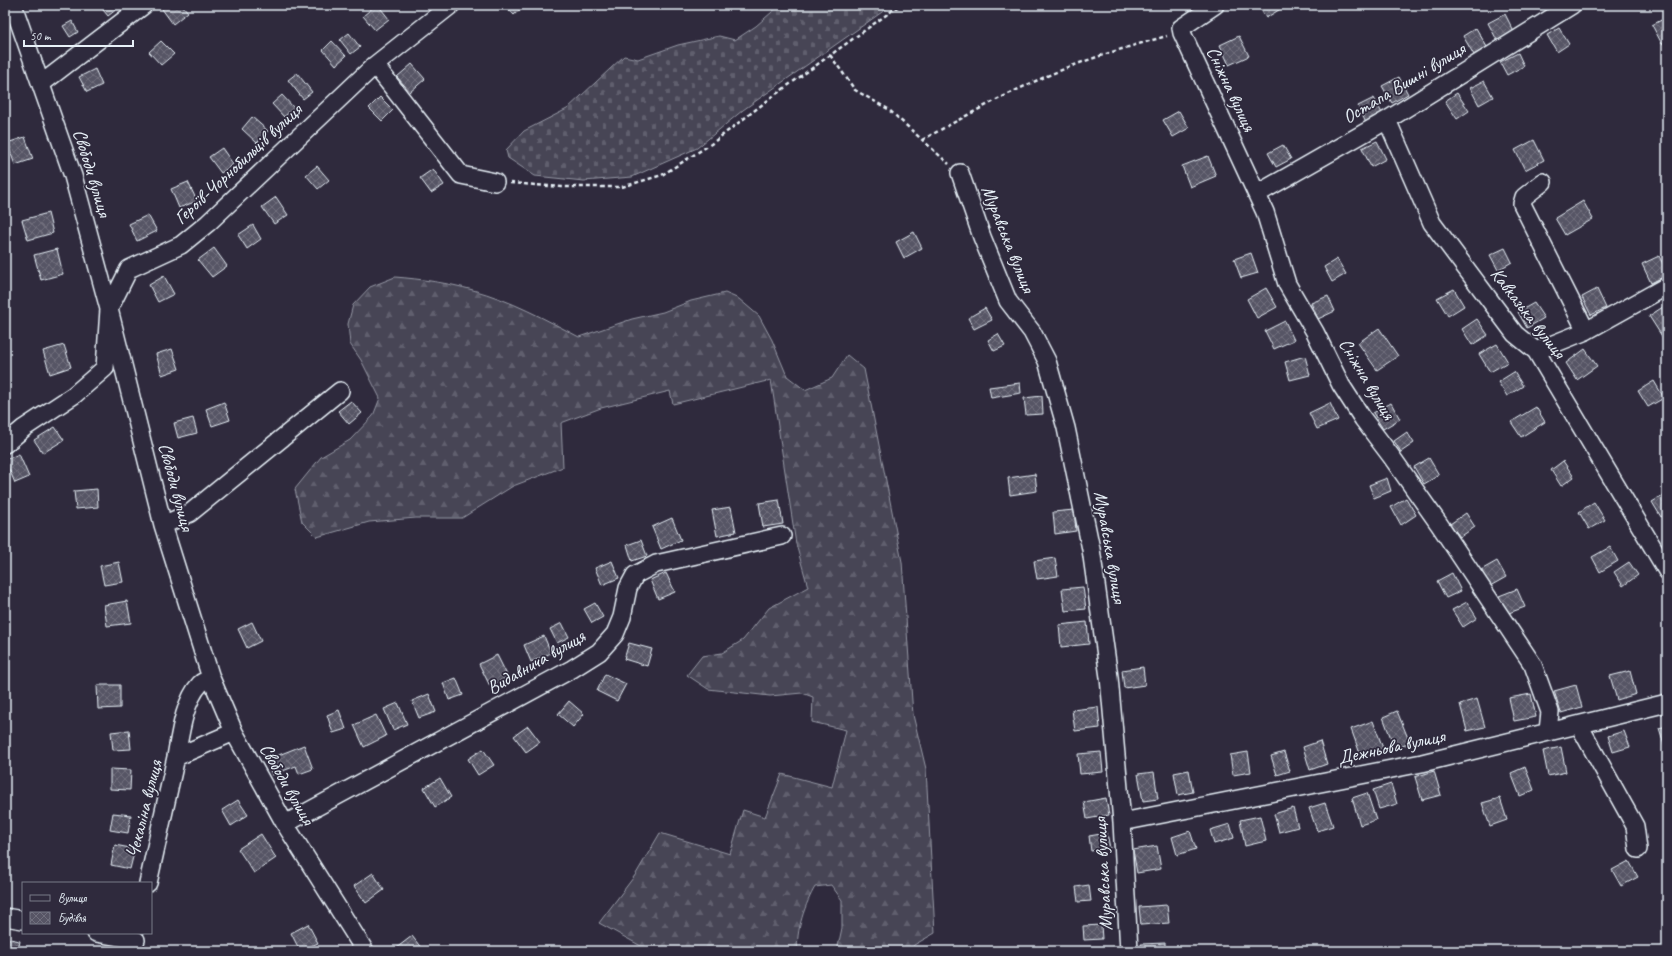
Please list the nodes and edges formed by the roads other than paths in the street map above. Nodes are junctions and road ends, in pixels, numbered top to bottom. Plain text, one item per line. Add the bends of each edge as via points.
1 (13, 5) edge
2 (144, 5) edge
3 (451, 5) edge
4 (1215, 5) edge
5 (1572, 5) edge
6 (375, 65) junction
7 (41, 84) junction
8 (1386, 120) junction
9 (960, 173) road end
10 (495, 182) road end
11 (1543, 182) dead end
12 (1257, 194) junction
13 (1667, 286) edge
14 (109, 309) junction
15 (1586, 331) junction
16 (1536, 351) junction
17 (340, 391) dead end
18 (5, 444) edge
19 (163, 525) junction
20 (782, 536) dead end
21 (1667, 571) edge
22 (211, 678) junction
23 (1667, 703) edge
24 (1579, 725) junction
25 (1548, 731) junction
26 (234, 732) junction
27 (176, 757) junction
28 (1122, 822) junction
29 (285, 824) junction
30 (1638, 849) dead end
31 (148, 882) edge
32 (5, 917) edge
33 (22, 920) edge
34 (101, 934) edge
35 (136, 941) edge
36 (366, 951) edge
37 (1129, 951) edge

1 - 7 street, Свободи вулиця
2 - 7 street
3 - 6 street, Героїв-Чорнобильців вулиця
4 - 12 street, Сніжна вулиця via 1182,30
5 - 8 street, Остапа Вишні вулиця
6 - 10 street via 461,175
6 - 14 street, Героїв-Чорнобильців вулиця via 208,223 181,244 129,269
7 - 14 street, Свободи вулиця via 73,176
8 - 12 street, Остапа Вишні вулиця
8 - 16 street, Кавказька вулиця via 1432,222 1515,334
9 - 28 street, Муравська вулиця via 1008,301 1032,332 1047,360 1058,397 1091,549 1109,677
11 - 15 street via 1524,197 1522,204
12 - 25 street, Сніжна вулиця via 1287,284 1315,332 1341,385 1439,524 1533,665 1550,712
13 - 15 street
14 - 18 street, Героїв-Чорнобильців вулиця via 105,368 74,395 24,428
14 - 19 street, Свободи вулиця
15 - 16 street
16 - 21 street, Кавказька вулиця
17 - 19 street via 190,513
19 - 22 street, Свободи вулиця
20 - 29 street, Видавнича вулиця via 656,564 635,575 628,588 616,634 599,652
22 - 26 street, Свободи вулиця
22 - 27 street via 200,684 190,700
23 - 24 street, Дежньова вулиця
24 - 25 street, Дежньова вулиця
24 - 30 street via 1635,826
25 - 28 street, Дежньова вулиця via 1422,763
26 - 27 street, Чекаліна вулиця
26 - 29 street, Свободи вулиця
27 - 31 street, Чекаліна вулиця
28 - 37 street, Муравська вулиця
29 - 36 street, Свободи вулиця
32 - 33 street
34 - 35 street

